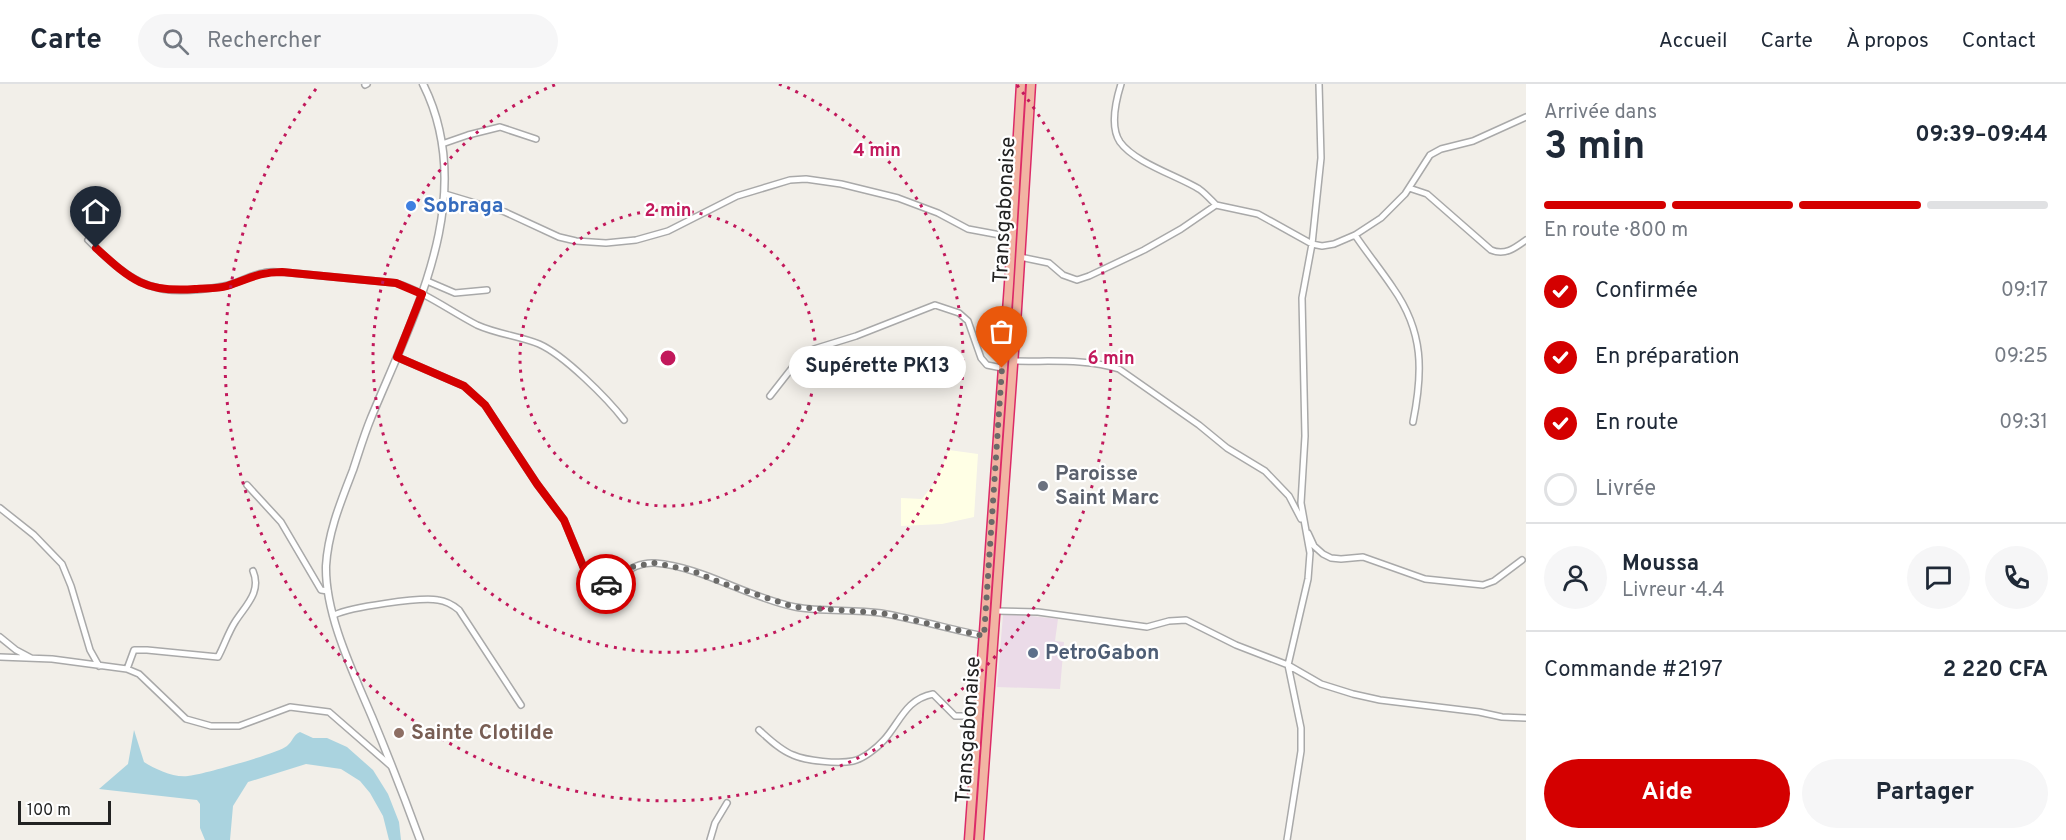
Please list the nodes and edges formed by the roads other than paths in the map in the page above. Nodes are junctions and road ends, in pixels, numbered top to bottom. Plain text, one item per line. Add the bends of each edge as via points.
1 (423, 84) edge
2 (1021, 84) edge
3 (1031, 84) edge
4 (1121, 84) edge
5 (1319, 84) edge
6 (1526, 117) edge
7 (536, 139) dead end
8 (442, 144) junction
9 (1408, 188) junction
10 (445, 194) junction
11 (1216, 205) junction
12 (1355, 235) junction
13 (1011, 237) junction
14 (88, 240) dead end
15 (1526, 240) edge
16 (1312, 244) junction
17 (1020, 257) junction
18 (427, 281) junction
19 (488, 290) dead end
20 (422, 294) junction
21 (397, 357) junction
22 (1013, 361) junction
23 (1002, 368) junction
24 (770, 396) dead end
25 (624, 420) dead end
26 (1413, 422) dead end
27 (247, 485) dead end
28 (0, 508) edge
29 (1304, 526) junction
30 (1522, 560) dead end
31 (253, 572) dead end
32 (328, 591) junction
33 (996, 611) junction
34 (334, 615) junction
35 (984, 636) junction
36 (0, 637) edge
37 (0, 657) edge
38 (32, 658) junction
39 (1288, 665) junction
40 (99, 666) junction
41 (127, 669) junction
42 (521, 705) dead end
43 (979, 716) junction
44 (1526, 718) edge
45 (759, 730) dead end
46 (392, 767) junction
47 (727, 803) dead end
48 (420, 840) edge
49 (710, 840) edge
50 (969, 840) edge
51 (979, 840) edge
52 (1287, 840) edge

1 - 8 street via 436,114
2 - 13 highway, Transgabonaise
3 - 17 highway, Transgabonaise
4 - 11 street via 1115,114 1119,140 1127,150 1153,166 1201,190
5 - 16 street via 1321,158
6 - 9 street via 1430,155
7 - 8 street via 500,127
8 - 10 street
9 - 12 street via 1381,218
9 - 15 street via 1427,194 1491,250 1498,253
10 - 13 street via 505,212 559,237 606,243 668,231 737,196 806,179 898,198 968,229
10 - 18 street via 439,239
11 - 16 street via 1258,214
11 - 17 street via 1144,250 1077,280 1049,263
12 - 16 street via 1334,244
12 - 26 street via 1394,290 1416,336 1420,377
13 - 23 highway, Transgabonaise
14 - 20 street via 131,278 156,289 225,286 264,272 282,272 396,283
16 - 29 street via 1302,297
17 - 22 highway, Transgabonaise
18 - 19 street via 455,293
18 - 20 street
20 - 21 street
20 - 25 street via 479,326 539,345 608,399
21 - 32 street via 334,522 327,562
21 - 35 street via 464,386 485,405 564,520 587,576 597,585 606,584 631,567 655,563 690,570 794,607 881,613
22 - 29 street via 1075,362 1119,369 1265,471 1289,496
22 - 33 highway, Transgabonaise
23 - 24 street via 987,365 981,358 968,321 935,305 814,349 799,359
23 - 35 highway, Transgabonaise
27 - 32 street via 280,522 321,590
28 - 40 street via 62,564 90,650
29 - 30 street via 1314,546 1331,558 1363,557 1425,579 1483,585
29 - 39 street via 1310,553 1308,579
31 - 41 street via 255,594 234,624 219,657 134,650
32 - 34 street
33 - 39 street via 1038,612 1147,627 1186,620
33 - 51 highway, Transgabonaise
34 - 42 street via 351,609 434,599 454,605
34 - 46 street
35 - 43 highway, Transgabonaise
36 - 38 street
37 - 38 street
38 - 40 street
39 - 44 street via 1321,684 1380,700
39 - 52 street via 1302,741
40 - 41 street
41 - 46 street via 139,674 186,719 212,726 239,726 290,707 329,712
43 - 45 street via 955,716 933,694 922,696 904,711 883,742 855,761 844,762 792,755
43 - 50 highway, Transgabonaise
46 - 48 street
47 - 49 street

